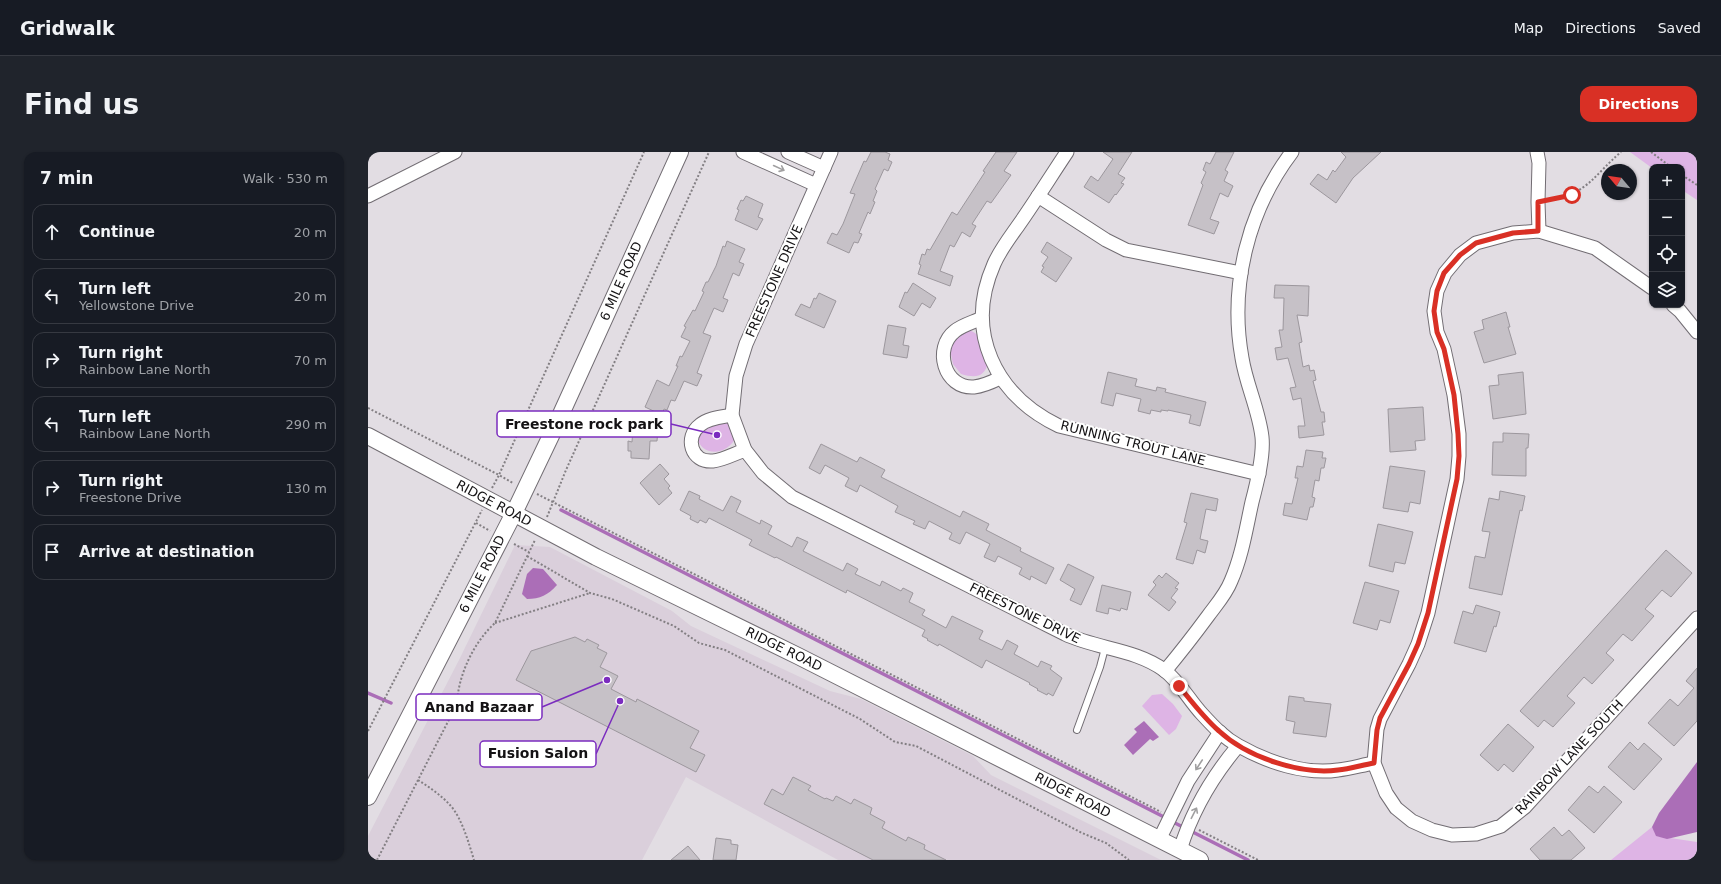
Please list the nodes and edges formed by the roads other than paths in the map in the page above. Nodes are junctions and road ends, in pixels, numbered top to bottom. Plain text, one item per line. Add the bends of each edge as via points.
1 (456, 152) edge
2 (680, 152) edge
3 (743, 152) edge
4 (788, 152) edge
5 (831, 152) edge
6 (1067, 152) edge
7 (1292, 152) edge
8 (1538, 152) edge
9 (824, 168) junction
10 (816, 186) junction
11 (368, 196) edge
12 (1038, 196) junction
13 (1538, 231) junction
14 (1241, 273) junction
15 (1649, 286) edge
16 (1676, 308) edge
17 (982, 318) junction
18 (1697, 332) edge
19 (1000, 378) junction
20 (732, 415) junction
21 (368, 436) edge
22 (746, 450) junction
23 (1259, 474) junction
24 (514, 513) junction
25 (1697, 618) edge
26 (1105, 648) junction
27 (1165, 671) junction
28 (1077, 730) dead end
29 (1220, 732) junction
30 (1238, 746) junction
31 (1374, 763) junction
32 (368, 796) edge
33 (1159, 840) junction
34 (1180, 850) junction
35 (1200, 860) edge

1 - 11 street
2 - 24 street, 6 MILE ROAD
3 -> 10 street
4 - 9 street
5 - 9 street, FREESTONE DRIVE
6 - 12 street, RUNNING TROUT LANE
7 - 14 street via 1261,205
8 - 13 street
9 - 10 street, FREESTONE DRIVE
10 - 20 street, FREESTONE DRIVE via 746,344 736,376
12 - 14 street via 1126,250
12 - 17 street, RUNNING TROUT LANE via 997,256 984,295
13 - 15 street via 1595,248
13 - 31 street via 1513,233 1476,243 1460,255 1444,273 1437,291 1434,311 1437,332 1444,349 1454,395 1459,456 1457,479 1428,613 1409,664 1380,718
14 - 23 street via 1238,299 1239,338 1245,374 1262,437
16 - 18 street
17 - 19 street, RUNNING TROUT LANE via 984,337
17 - 19 street via 955,331 950,337 943,350 944,364 953,380 965,386 983,385
19 - 23 street, RUNNING TROUT LANE via 1022,402 1059,426
20 - 22 street, FREESTONE DRIVE
20 - 22 street via 700,424 694,431 690,445 696,456 713,461
21 - 24 street, RIDGE ROAD
22 - 26 street, FREESTONE DRIVE via 763,473 792,497 1065,634
23 - 27 street via 1238,564 1231,583
24 - 32 street, 6 MILE ROAD
24 - 33 street, RIDGE ROAD via 541,529 798,656
25 - 31 street, RAINBOW LANE SOUTH via 1525,807 1500,826 1476,834 1452,835 1412,821 1396,808 1389,798
26 - 27 street, FREESTONE DRIVE via 1135,655
26 - 28 lane
27 - 29 street, FREESTONE DRIVE
29 - 30 street, FREESTONE DRIVE
29 -> 33 street via 1188,781
30 - 31 street, FREESTONE DRIVE via 1272,761 1306,769 1338,770
34 -> 30 street via 1188,825 1211,781
33 - 34 street, RIDGE ROAD
34 - 35 street, RIDGE ROAD

